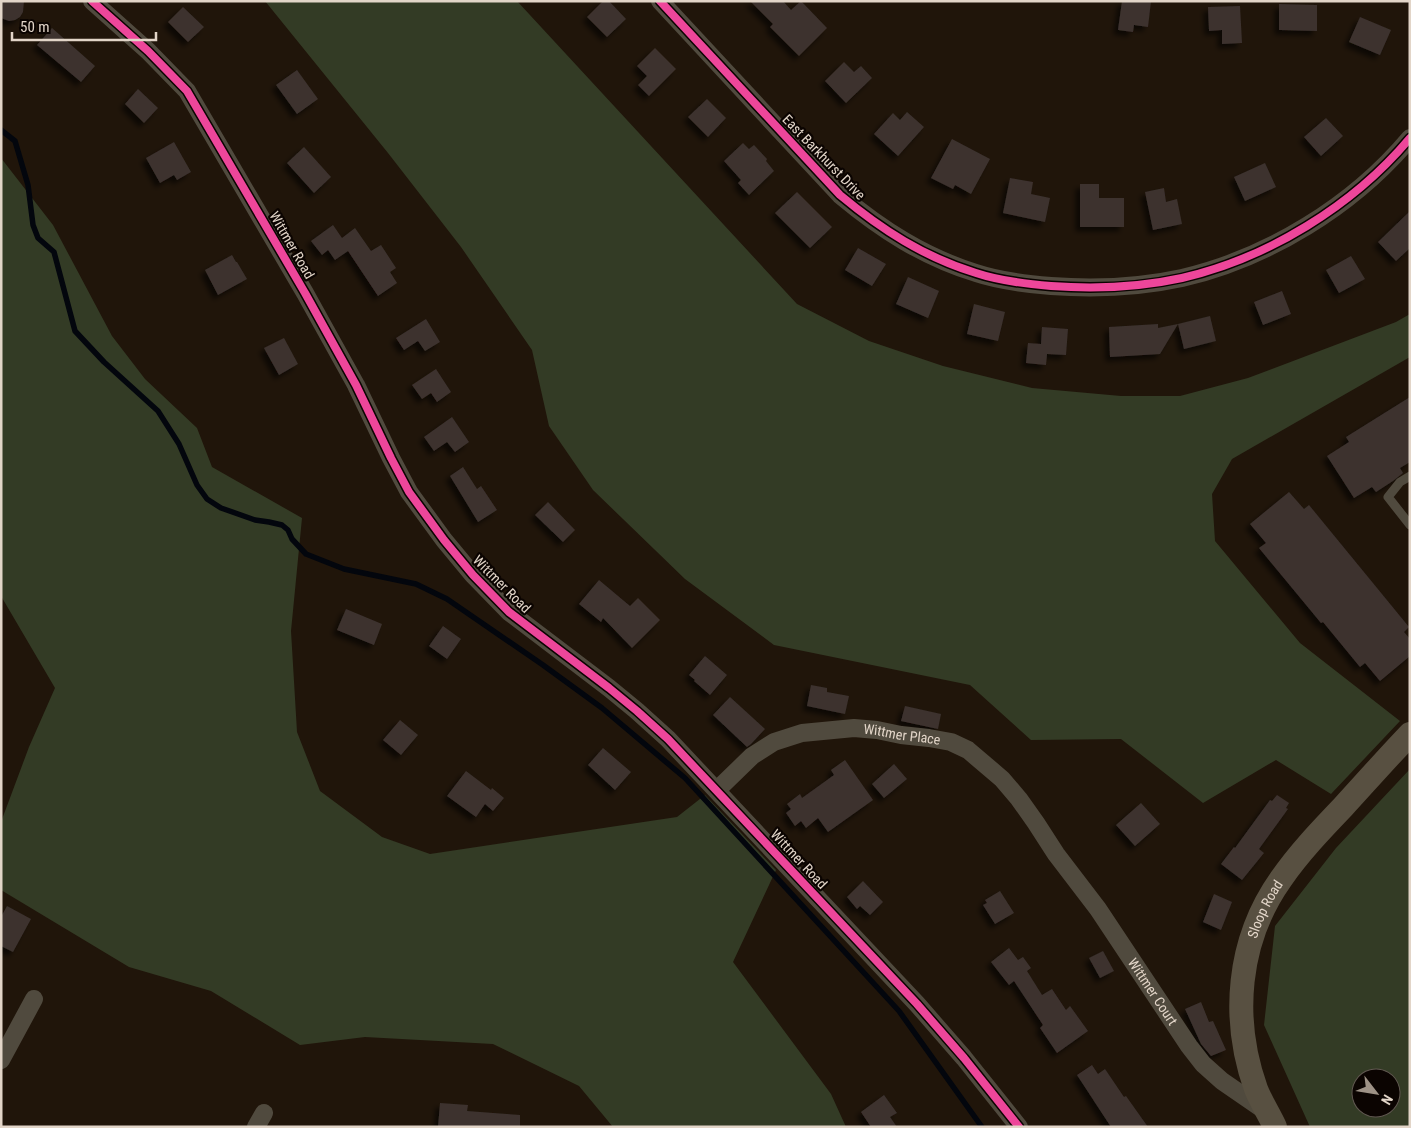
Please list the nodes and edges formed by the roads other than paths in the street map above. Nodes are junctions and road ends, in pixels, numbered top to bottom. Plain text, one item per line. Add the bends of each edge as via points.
1 (92, 1) edge
2 (660, 1) edge
3 (1410, 138) edge
4 (1410, 476) edge
5 (1410, 525) edge
6 (1410, 734) edge
7 (717, 790) junction
8 (1056, 854) joint
9 (34, 999) dead end
10 (1, 1060) edge
11 (1271, 1120) edge
12 (1019, 1127) edge

1 - 7 street, Wittmer Road via 187,91 305,293 410,492 444,540 509,612 637,711
2 - 3 street, East Barkhurst Drive via 840,195 877,225 929,255 978,274 1001,279 1089,288 1151,283 1215,268 1258,252 1327,213 1369,180
4 - 5 lane via 1400,482 1388,497
6 - 11 street, Sloop Road via 1294,862 1273,892 1251,937 1241,982 1242,1028 1252,1077
7 - 8 street, Wittmer Place via 752,756 774,742 802,733 854,728 951,742 968,750 1002,779 1019,798
7 - 12 street, Wittmer Road via 917,1004
8 - 11 street, Wittmer Court via 1098,909 1203,1064
9 - 10 street

